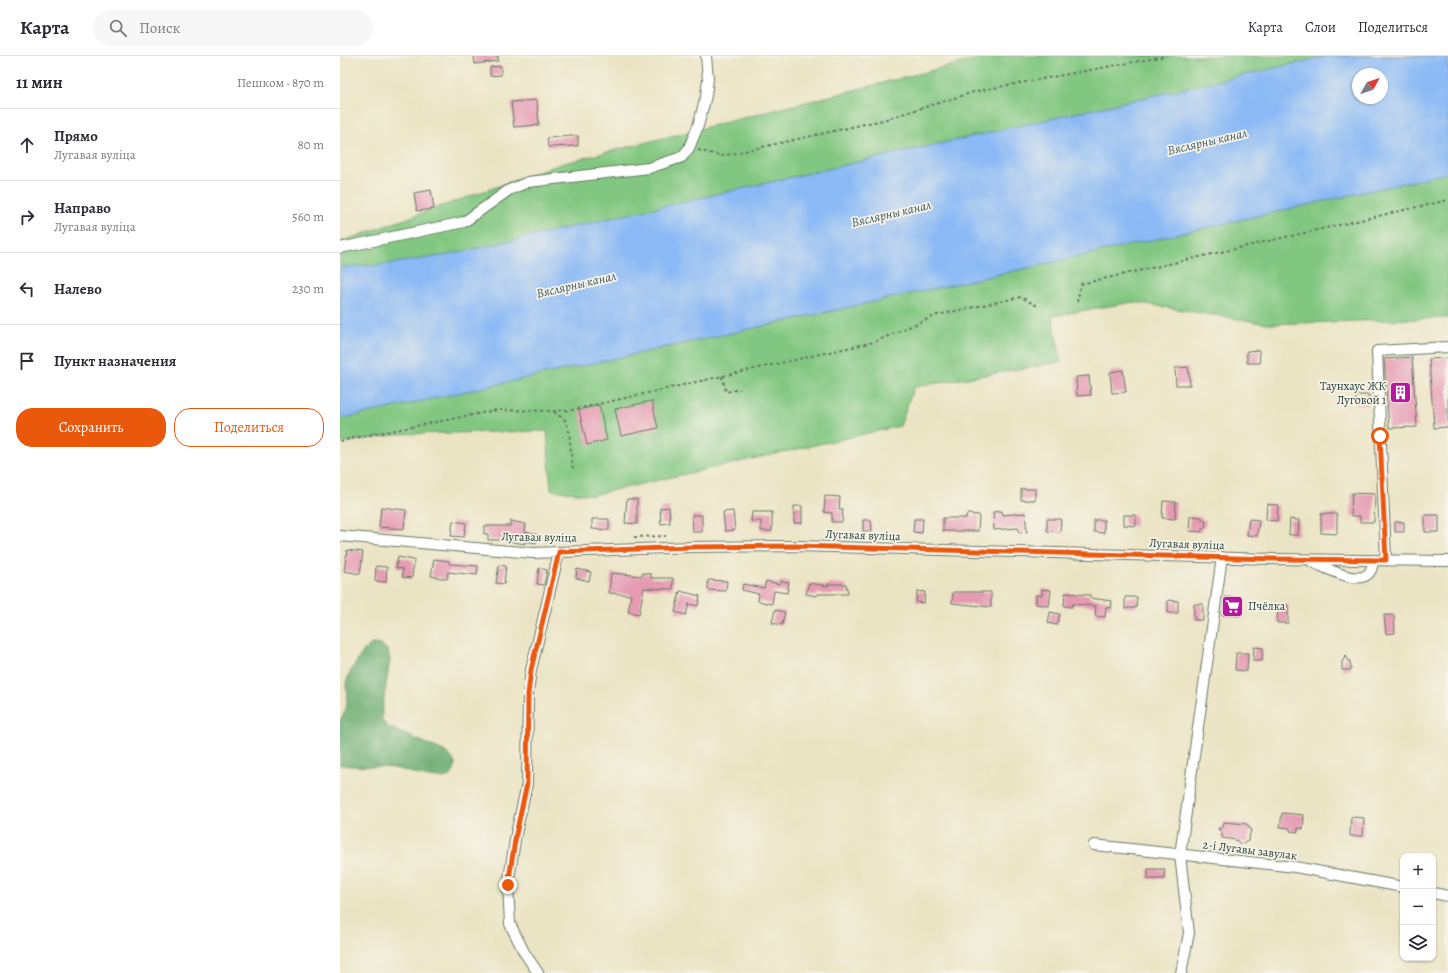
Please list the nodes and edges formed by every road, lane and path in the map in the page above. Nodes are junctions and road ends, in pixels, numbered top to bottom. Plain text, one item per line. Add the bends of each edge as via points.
1 (706, 56) edge
2 (1166, 56) edge
3 (689, 148) junction
4 (1448, 200) edge
5 (340, 248) edge
6 (1077, 302) dead end
7 (1039, 307) dead end
8 (1448, 347) edge
9 (722, 376) junction
10 (740, 389) dead end
11 (553, 411) junction
12 (340, 442) edge
13 (573, 471) dead end
14 (340, 536) edge
15 (666, 536) dead end
16 (634, 537) dead end
17 (559, 552) junction
18 (1222, 558) junction
19 (1308, 560) junction
20 (1373, 560) junction
21 (1386, 560) junction
22 (1448, 562) edge
23 (1094, 845) dead end
24 (1180, 855) junction
25 (1400, 886) edge
26 (1436, 894) edge
27 (1448, 896) edge
28 (538, 973) edge
29 (1181, 973) edge

1 - 3 street via 706,96
2 - 3 path via 977,90 883,120 722,156
3 - 5 street via 682,157 649,168 528,182 509,190 464,222
4 - 6 path via 1081,284
7 - 9 path via 1022,297 937,315 874,342
8 - 21 street via 1377,351
9 - 10 path via 726,392
9 - 11 path via 572,410
11 - 12 path via 497,410
11 - 13 path via 566,420
14 - 17 street, Лугавая вуліца via 533,553
15 - 16 path
17 - 18 street, Лугавая вуліца via 796,546
17 - 28 street via 531,670 528,694 527,784 508,885 510,924
18 - 19 street, Лугавая вуліца
18 - 24 street
19 - 20 street, Лугавая вуліца
19 - 20 street via 1347,577 1356,578 1368,574 1373,566
20 - 21 street, Лугавая вуліца
21 - 22 street, Лугавая вуліца
23 - 24 street, 2-і Лугавы завулак
24 - 25 street, 2-і Лугавы завулак via 1295,867
24 - 29 street via 1189,933
26 - 27 street

